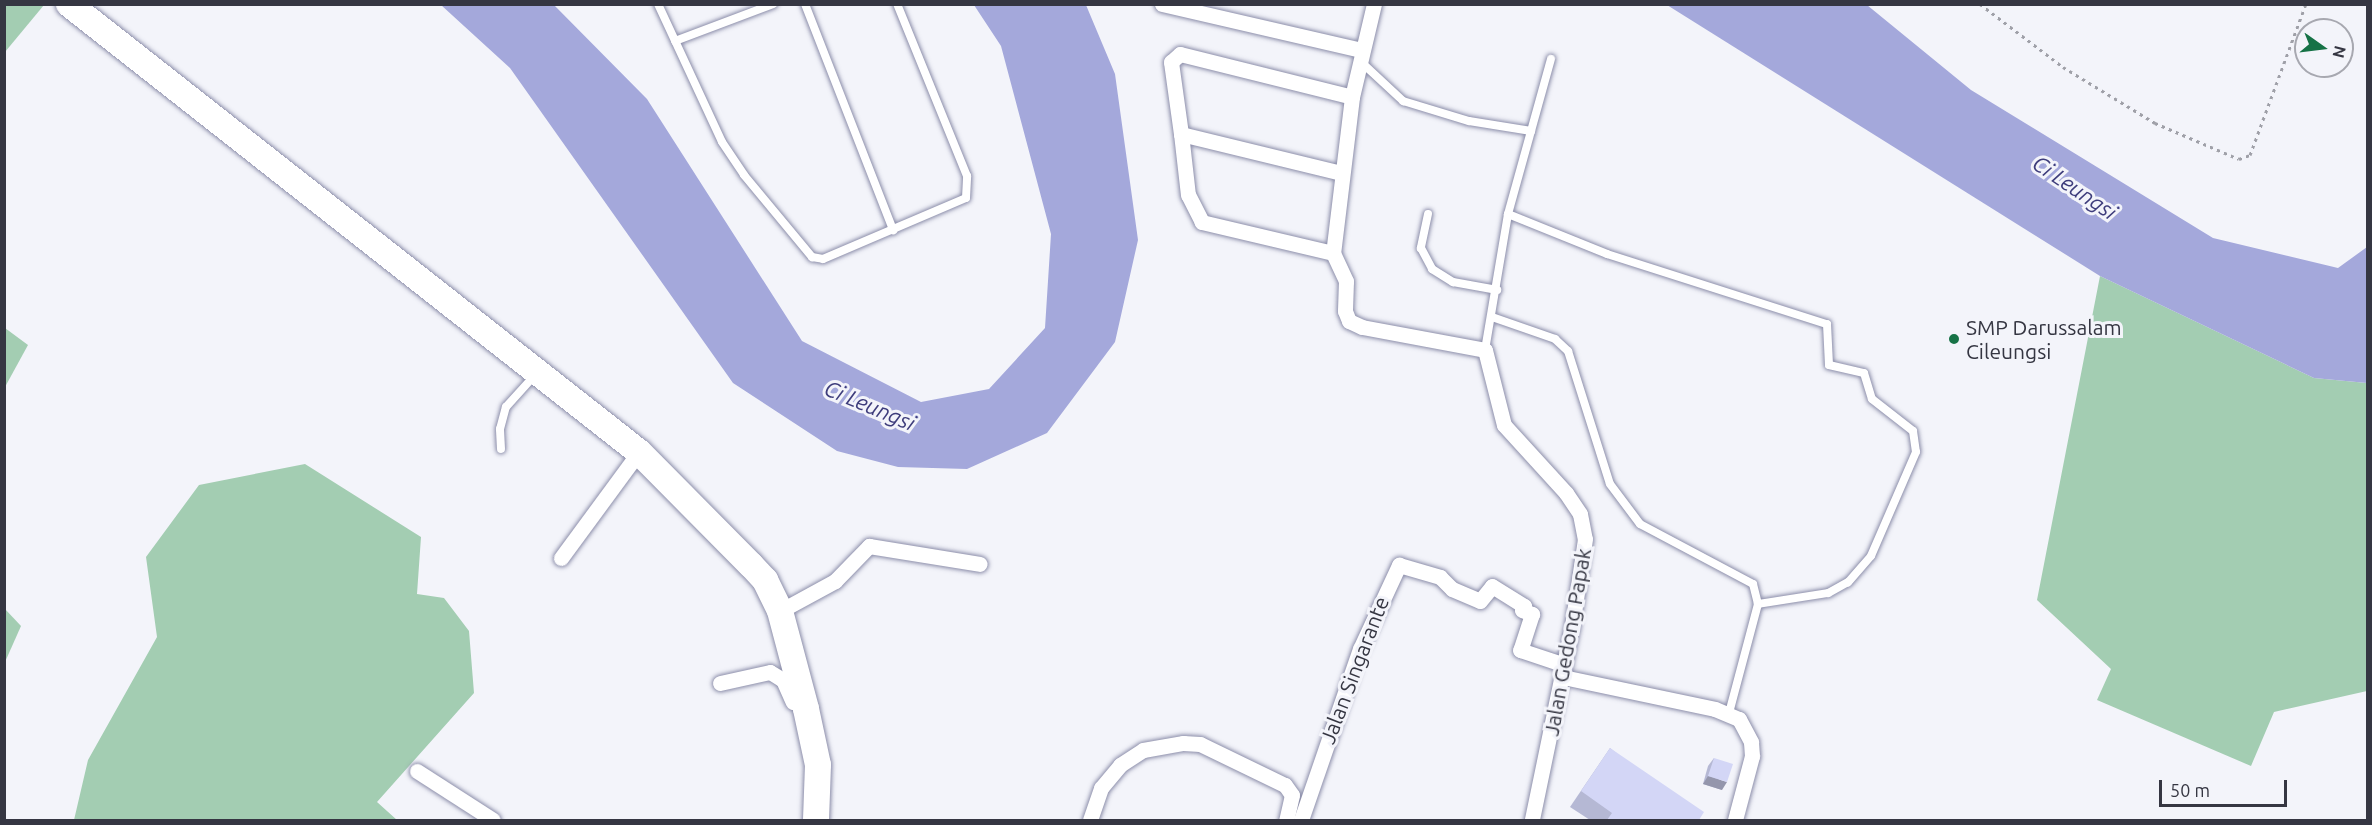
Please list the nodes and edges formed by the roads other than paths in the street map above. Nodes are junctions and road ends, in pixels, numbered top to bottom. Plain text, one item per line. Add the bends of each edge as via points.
1 (69, 4) edge
2 (658, 4) edge
3 (773, 4) edge
4 (805, 4) edge
5 (897, 4) edge
6 (1162, 4) edge
7 (1374, 4) edge
8 (1230, 12) edge
9 (675, 41) junction
10 (1360, 55) junction
11 (1551, 59) dead end
12 (1352, 97) junction
13 (1531, 131) junction
14 (1180, 134) junction
15 (1341, 173) junction
16 (1428, 214) dead end
17 (1508, 214) junction
18 (893, 230) junction
19 (1333, 253) junction
20 (1497, 290) junction
21 (1492, 317) junction
22 (1485, 350) junction
23 (537, 372) junction
24 (501, 450) dead end
25 (639, 452) junction
26 (561, 558) dead end
27 (980, 564) dead end
28 (1758, 604) junction
29 (780, 610) junction
30 (1564, 671) junction
31 (720, 683) dead end
32 (806, 709) junction
33 (1729, 713) junction
34 (417, 771) dead end
35 (493, 820) edge
36 (816, 820) edge
37 (1090, 820) edge
38 (1286, 820) edge
39 (1301, 820) edge
40 (1532, 820) edge
41 (1735, 820) edge

1 - 23 main road
2 - 9 lane
3 - 9 lane
4 - 18 lane
5 - 18 lane via 969,183 966,198
6 - 8 street
7 - 10 street
8 - 10 street
9 - 18 lane via 722,142 744,175 812,257 828,258
10 - 12 street
10 - 13 lane via 1402,101 1469,121
11 - 13 lane
12 - 14 street via 1180,54 1171,62
12 - 15 street
13 - 17 lane
14 - 15 street
14 - 19 street via 1188,195 1202,222
15 - 19 street
16 - 20 lane via 1421,248 1432,269 1453,282
17 - 20 lane
17 - 28 lane via 1607,254 1827,324 1829,365 1864,373 1872,399 1913,431 1916,452 1870,556 1848,582 1828,593
19 - 22 street via 1346,281 1345,311 1349,321 1362,327
20 - 21 lane
21 - 22 lane
21 - 28 lane via 1563,344 1610,484 1625,507 1640,524 1747,577
22 - 30 street, Jalan Gedong Papak via 1503,425 1566,493 1580,514 1585,539
23 - 24 lane via 506,407 500,429
23 - 25 main road
25 - 26 street
25 - 29 main road via 765,580
27 - 29 street via 869,546 835,582
28 - 33 lane
29 - 32 main road
30 - 33 street
30 - 39 street, Jalan Singarante via 1520,650 1532,614 1522,610 1524,606 1492,586 1480,601 1452,589 1440,576 1402,564 1394,569 1333,719
30 - 40 street, Jalan Gedong Papak
31 - 32 street via 770,672 783,680 794,703
32 - 36 main road via 818,765
33 - 41 street via 1744,728 1752,756
34 - 35 street
37 - 38 street via 1101,788 1120,765 1143,750 1183,743 1200,744 1285,785 1292,795

